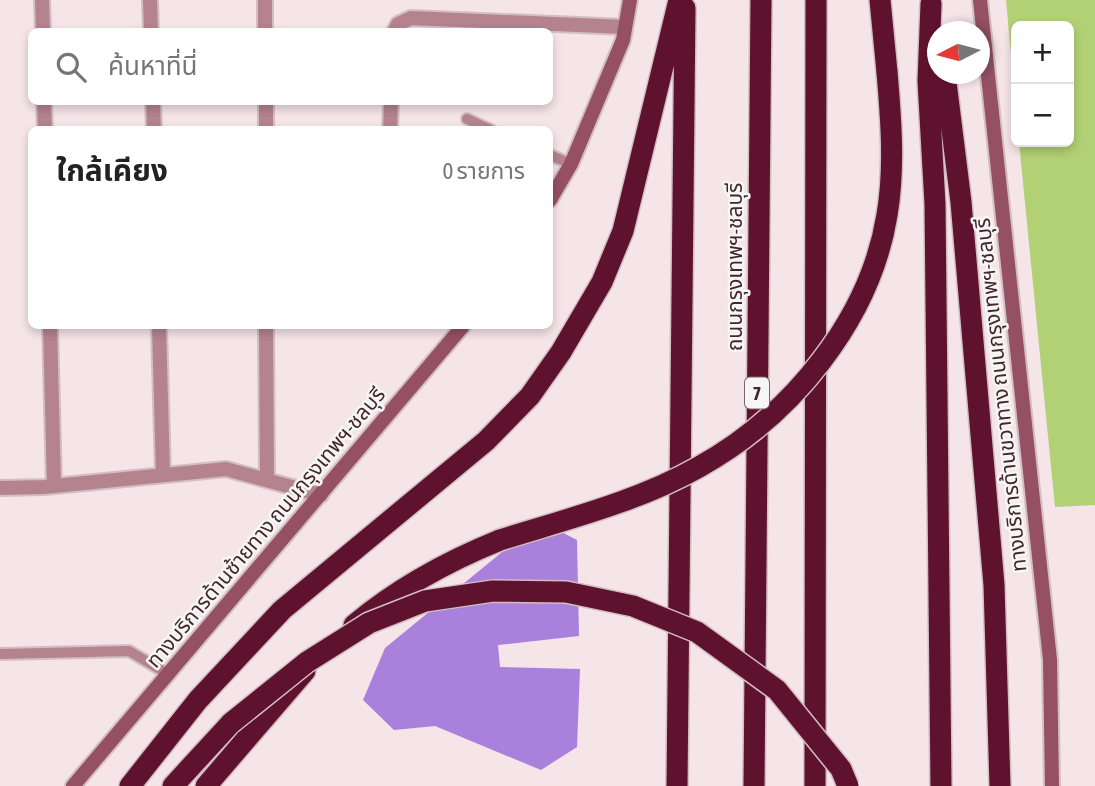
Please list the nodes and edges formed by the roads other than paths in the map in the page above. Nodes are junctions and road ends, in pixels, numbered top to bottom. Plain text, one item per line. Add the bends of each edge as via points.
1 (42, 0) edge
2 (150, 0) edge
3 (265, 0) edge
4 (630, 0) edge
5 (679, 0) edge
6 (685, 0) edge
7 (761, 0) edge
8 (816, 0) edge
9 (880, 0) edge
10 (980, 0) edge
11 (931, 2) edge
12 (934, 21) edge
13 (625, 27) junction
14 (43, 28) edge
15 (151, 28) edge
16 (265, 28) edge
17 (396, 28) edge
18 (946, 84) edge
19 (44, 105) edge
20 (153, 105) edge
21 (266, 105) edge
22 (391, 105) edge
23 (467, 119) dead end
24 (45, 126) edge
25 (154, 126) edge
26 (266, 126) edge
27 (390, 126) edge
28 (482, 126) edge
29 (553, 156) edge
30 (571, 164) junction
31 (553, 195) edge
32 (50, 329) edge
33 (159, 329) edge
34 (266, 329) edge
35 (460, 329) edge
36 (163, 475) junction
37 (267, 480) junction
38 (54, 486) junction
39 (0, 488) edge
40 (321, 495) junction
41 (0, 654) edge
42 (168, 674) junction
43 (73, 786) edge
44 (130, 786) edge
45 (173, 786) edge
46 (206, 786) edge
47 (677, 786) edge
48 (754, 786) edge
49 (815, 786) edge
50 (848, 786) edge
51 (941, 786) edge
52 (1000, 786) edge
53 (1052, 786) edge

1 - 14 street
2 - 15 street
3 - 16 street
4 - 13 main road
5 - 44 highway via 623,230 603,282 561,352 530,396 486,442 282,610 198,700
6 - 47 highway
7 - 48 highway, ถนนกรุงเทพฯ-ชลบุรี / 7
8 - 49 highway
9 - 46 highway, bridge via 892,142 887,216 869,283 832,346 805,380 740,442 686,474 617,503 500,540 401,591 322,653
10 - 53 main road, ทางบริการด้านขวาทาง ถนนกรุงเทพฯ-ชลบุรี via 1050,660
11 - 12 highway
11 - 51 highway via 928,82 934,204
13 - 17 street via 411,18
13 - 30 main road
18 - 52 highway via 994,585
19 - 24 street
20 - 25 street
21 - 26 street
22 - 27 street
23 - 28 lane
29 - 30 lane
30 - 31 main road
32 - 38 street
33 - 36 street
34 - 37 street
35 - 40 main road, ทางบริการด้านซ้ายทาง ถนนกรุงเทพฯ-ชลบุรี
36 - 37 street via 226,469
36 - 38 street
37 - 40 street
38 - 39 street
40 - 42 main road, ทางบริการด้านซ้ายทาง ถนนกรุงเทพฯ-ชลบุรี
41 - 42 lane via 129,650
42 - 43 main road, ทางบริการด้านซ้ายทาง ถนนกรุงเทพฯ-ชลบุรี
45 - 50 highway, bridge via 231,723 307,662 369,623 425,601 494,591 566,592 633,606 697,632 776,690 841,769

